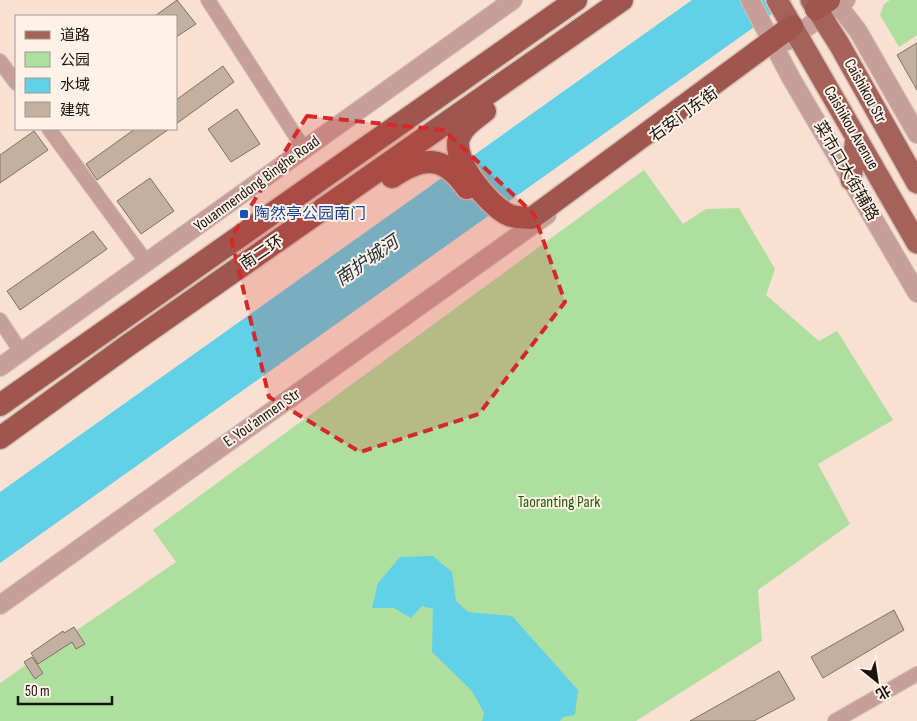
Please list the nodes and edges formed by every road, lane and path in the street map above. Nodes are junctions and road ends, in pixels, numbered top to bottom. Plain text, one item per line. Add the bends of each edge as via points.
1 (208, 0) edge
2 (513, 0) edge
3 (576, 0) edge
4 (622, 0) edge
5 (750, 0) edge
6 (827, 5) edge
7 (788, 18) edge
8 (772, 38) junction
9 (0, 61) edge
10 (536, 61) junction
11 (15, 82) edge
12 (50, 130) edge
13 (917, 134) edge
14 (856, 137) junction
15 (304, 149) junction
16 (449, 156) junction
17 (851, 180) junction
18 (917, 183) edge
19 (503, 218) junction
20 (303, 224) junction
21 (523, 232) junction
22 (917, 243) edge
23 (147, 263) junction
24 (917, 293) edge
25 (0, 320) edge
26 (21, 352) junction
27 (0, 367) edge
28 (0, 405) edge
29 (0, 438) edge
30 (0, 605) edge
31 (917, 674) edge
32 (835, 721) edge

1 - 15 street
2 - 15 street, Youanmendong Binghe Road
3 - 28 highway, 南二环
4 - 10 highway, 南二环
5 - 8 street, 菜市口大街辅路
6 - 7 street
6 - 13 street via 858,31
6 - 18 main road, Caishikou Str
7 - 8 highway
7 - 14 main road, Caishikou Avenue
8 - 17 street, 菜市口大街辅路 via 791,78
8 - 19 highway via 532,218
8 - 21 street, 右安门东街
9 - 11 street
10 - 16 highway via 524,83 467,125
10 - 20 highway, 南二环
12 - 23 street
14 - 17 main road
14 - 22 main road, Caishikou Avenue
15 - 23 street, Youanmendong Binghe Road
16 - 19 highway via 482,208
16 - 20 highway via 409,166 341,212
17 - 24 street, 菜市口大街辅路
19 - 21 highway
20 - 29 highway, 南二环
21 - 30 street, E. You'anmen Str
23 - 26 street, Youanmendong Binghe Road
25 - 26 street
26 - 27 street, Youanmendong Binghe Road
31 - 32 street

